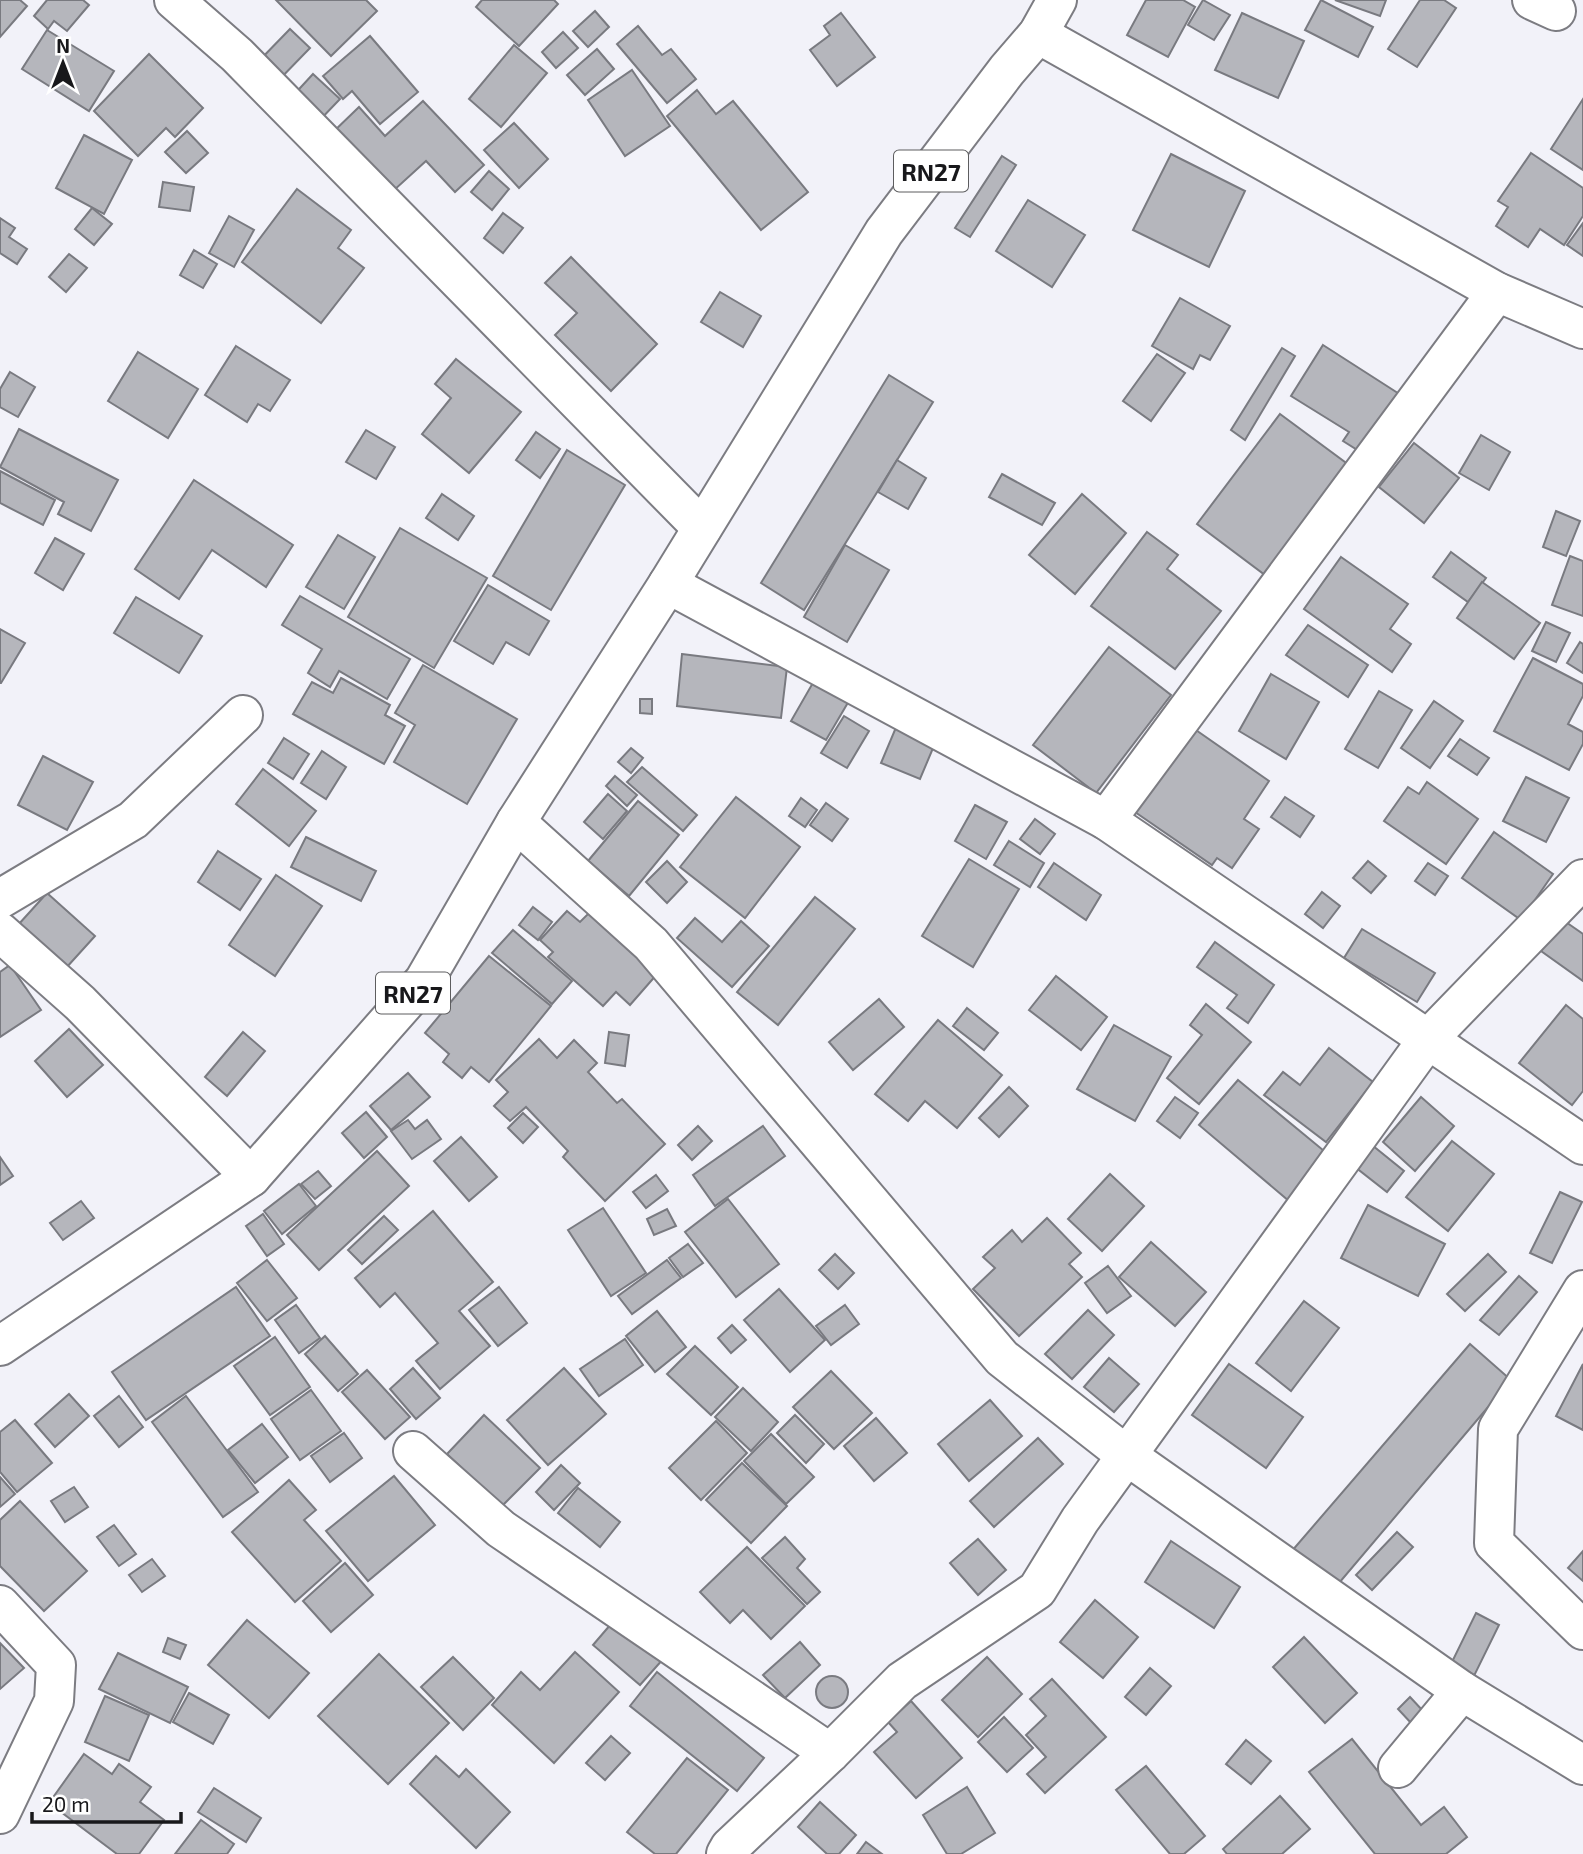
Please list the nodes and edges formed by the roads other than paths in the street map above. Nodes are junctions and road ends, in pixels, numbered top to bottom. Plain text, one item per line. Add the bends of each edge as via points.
1 (174, 0) edge
2 (1057, 0) edge
3 (1038, 34) junction
4 (1497, 292) junction
5 (1583, 329) edge
6 (702, 528) junction
7 (668, 584) junction
8 (243, 715) dead end
9 (1107, 820) junction
10 (516, 822) junction
11 (1583, 879) edge
12 (0, 899) edge
13 (0, 932) edge
14 (1428, 1040) junction
15 (1583, 1144) edge
16 (251, 1177) junction
17 (1583, 1290) edge
18 (0, 1346) edge
19 (413, 1451) dead end
20 (1126, 1455) junction
21 (0, 1605) edge
22 (1583, 1630) edge
23 (1462, 1692) junction
24 (830, 1753) junction
25 (1583, 1765) edge
26 (1398, 1768) dead end
27 (0, 1815) edge
28 (726, 1854) edge

1 - 6 street via 237,55
2 - 3 street, RN27
3 - 4 street
3 - 6 street, RN27 via 884,232
4 - 5 street
4 - 9 street
6 - 7 street, RN27
7 - 9 street
7 - 10 street, RN27
8 - 12 street via 134,820
9 - 14 street
10 - 16 street, RN27 via 424,981
10 - 20 street via 651,944 1002,1358
11 - 14 street
13 - 16 street via 80,1003
14 - 15 street
14 - 20 street
16 - 18 street, RN27
17 - 22 street via 1498,1429 1494,1543
19 - 24 street via 501,1529
20 - 23 street
20 - 24 street via 1037,1590 902,1681
21 - 27 street via 56,1665 54,1701
23 - 25 street
23 - 26 street
24 - 28 street

